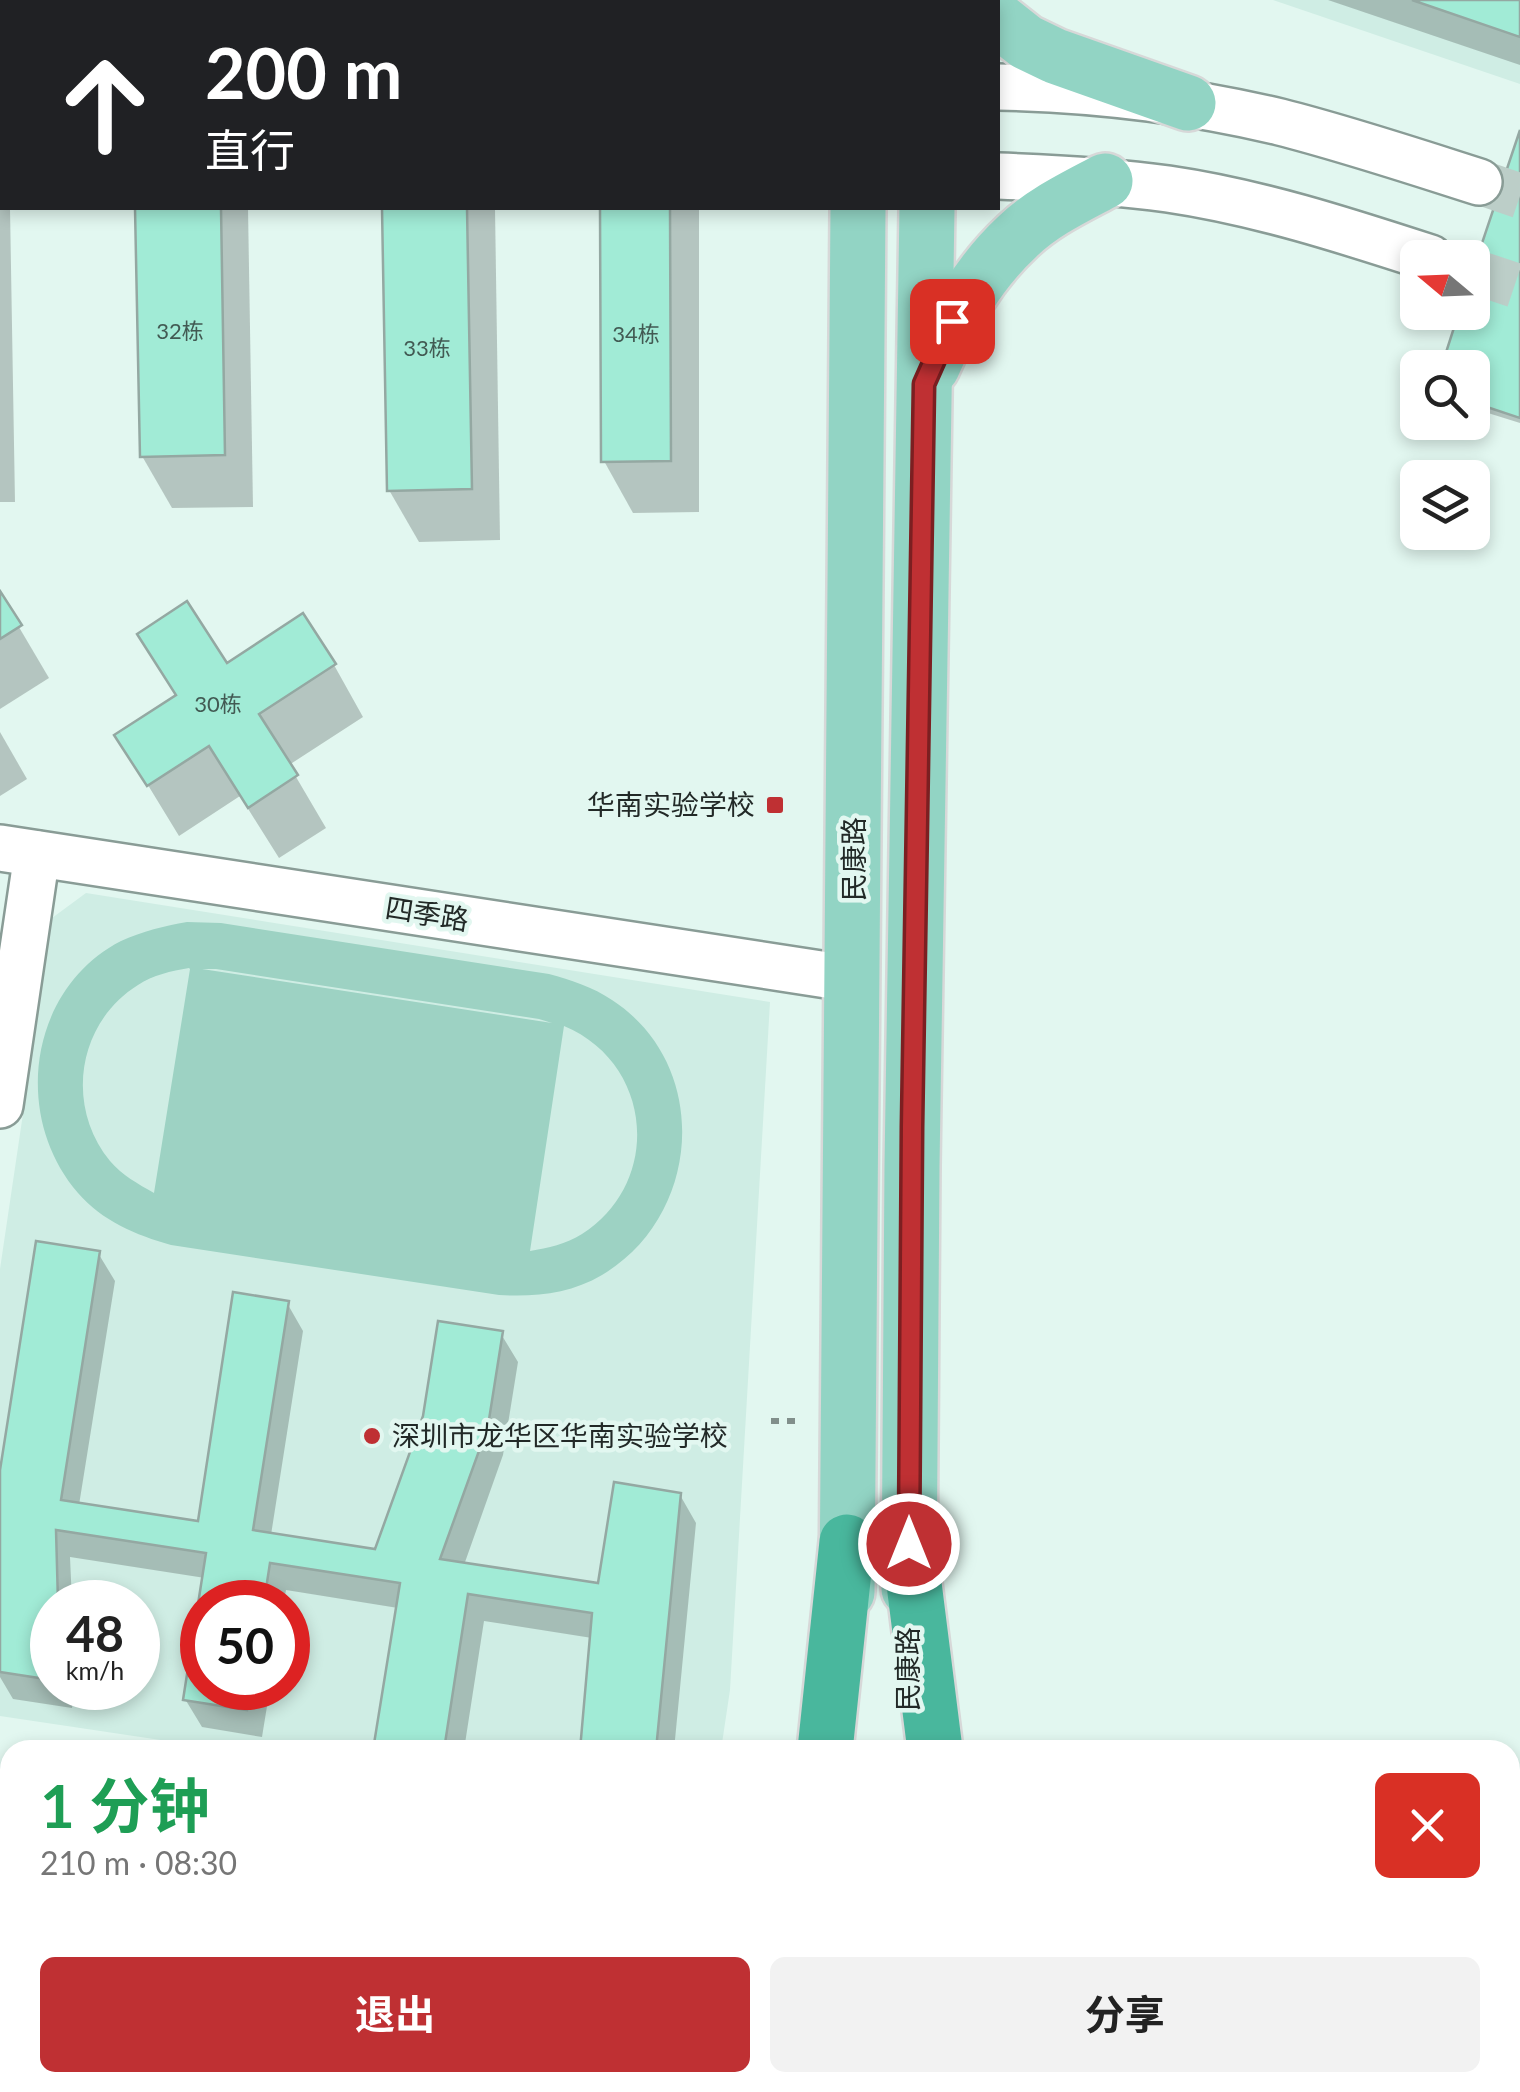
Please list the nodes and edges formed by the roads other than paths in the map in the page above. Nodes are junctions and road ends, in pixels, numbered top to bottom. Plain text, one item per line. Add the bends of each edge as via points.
1 (1000, 22) edge
2 (1000, 87) edge
3 (1188, 103) junction
4 (1000, 176) edge
5 (1105, 181) junction
6 (1479, 182) tunnel mouth
7 (858, 210) edge
8 (927, 210) edge
9 (1400, 249) edge
10 (924, 384) junction
11 (19, 851) edge
12 (853, 979) junction
13 (0, 1104) edge
14 (851, 1166) junction
15 (912, 1166) junction
16 (846, 1542) junction
17 (909, 1544) junction
18 (826, 1740) edge
19 (849, 1740) edge
20 (908, 1740) edge
21 (933, 1740) edge

1 - 3 main road via 1054,56
2 - 3 street
3 - 6 street via 1353,142
4 - 5 street
5 - 9 street via 1252,206
5 - 10 main road via 1019,234 982,275
7 - 12 main road, 民康路
8 - 10 main road, 民康路
10 - 15 main road, 民康路
11 - 12 street, 四季路
11 - 13 street
12 - 14 main road, 民康路
14 - 15 main road
14 - 16 main road, 民康路
15 - 17 main road, 民康路
16 - 18 highway
16 - 19 main road, 民康路
17 - 20 main road, 民康路
17 - 21 highway

